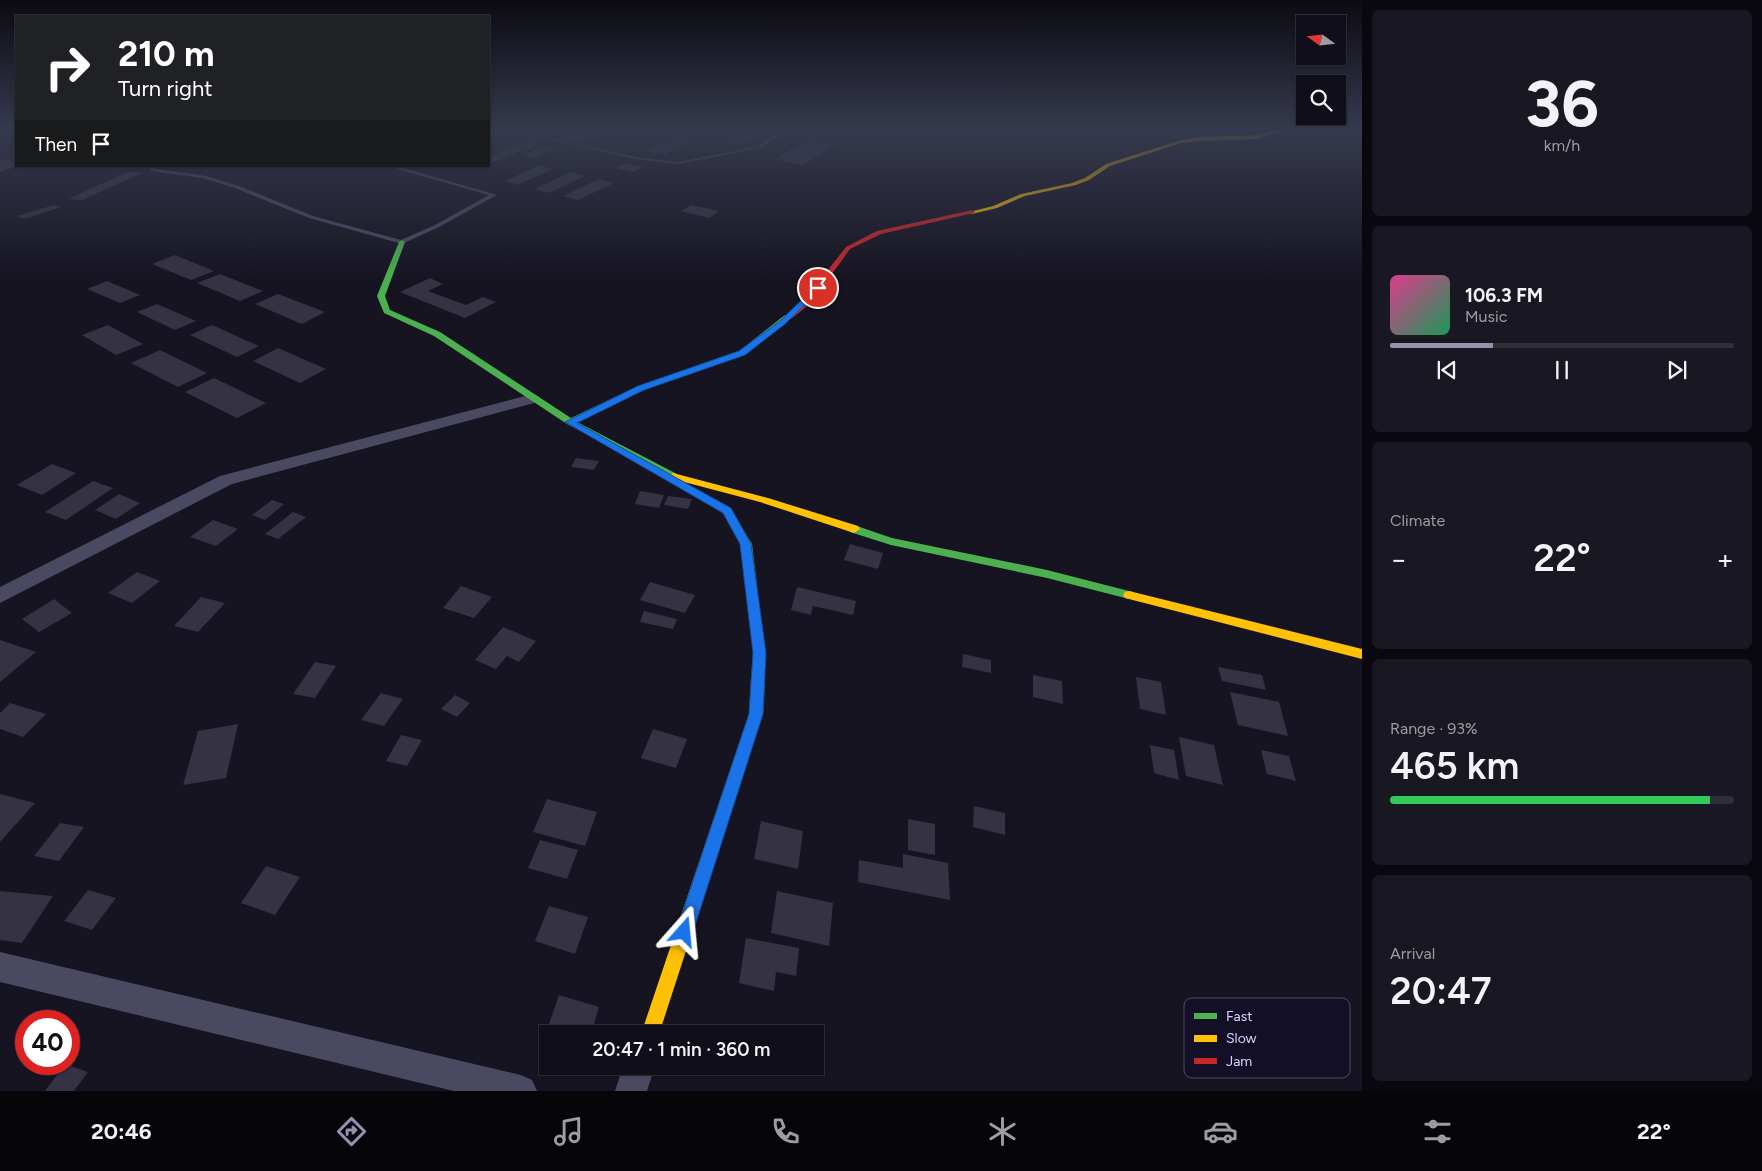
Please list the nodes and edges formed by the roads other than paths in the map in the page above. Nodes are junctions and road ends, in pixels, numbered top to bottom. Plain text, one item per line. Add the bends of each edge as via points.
1 (214, 180) edge
2 (440, 180) edge
3 (1085, 180) edge
4 (402, 242) junction
5 (533, 399) junction
6 (570, 422) junction
7 (666, 474) junction
8 (0, 596) edge
9 (1362, 654) edge
10 (0, 967) edge
11 (653, 1025) edge
12 (636, 1075) edge
13 (521, 1091) edge
14 (631, 1091) edge

1 - 4 lane via 311,217
2 - 4 lane via 494,195
3 - 6 street via 1023,195 986,209 879,232 848,248 808,301 742,353 641,388
4 - 5 street via 381,296 387,312 437,334
5 - 6 street
5 - 8 street via 226,480
6 - 7 street
7 - 9 street via 764,500 891,541 1056,576
7 - 11 street via 727,511 746,544 759,653 756,714
10 - 13 street
12 - 14 street

